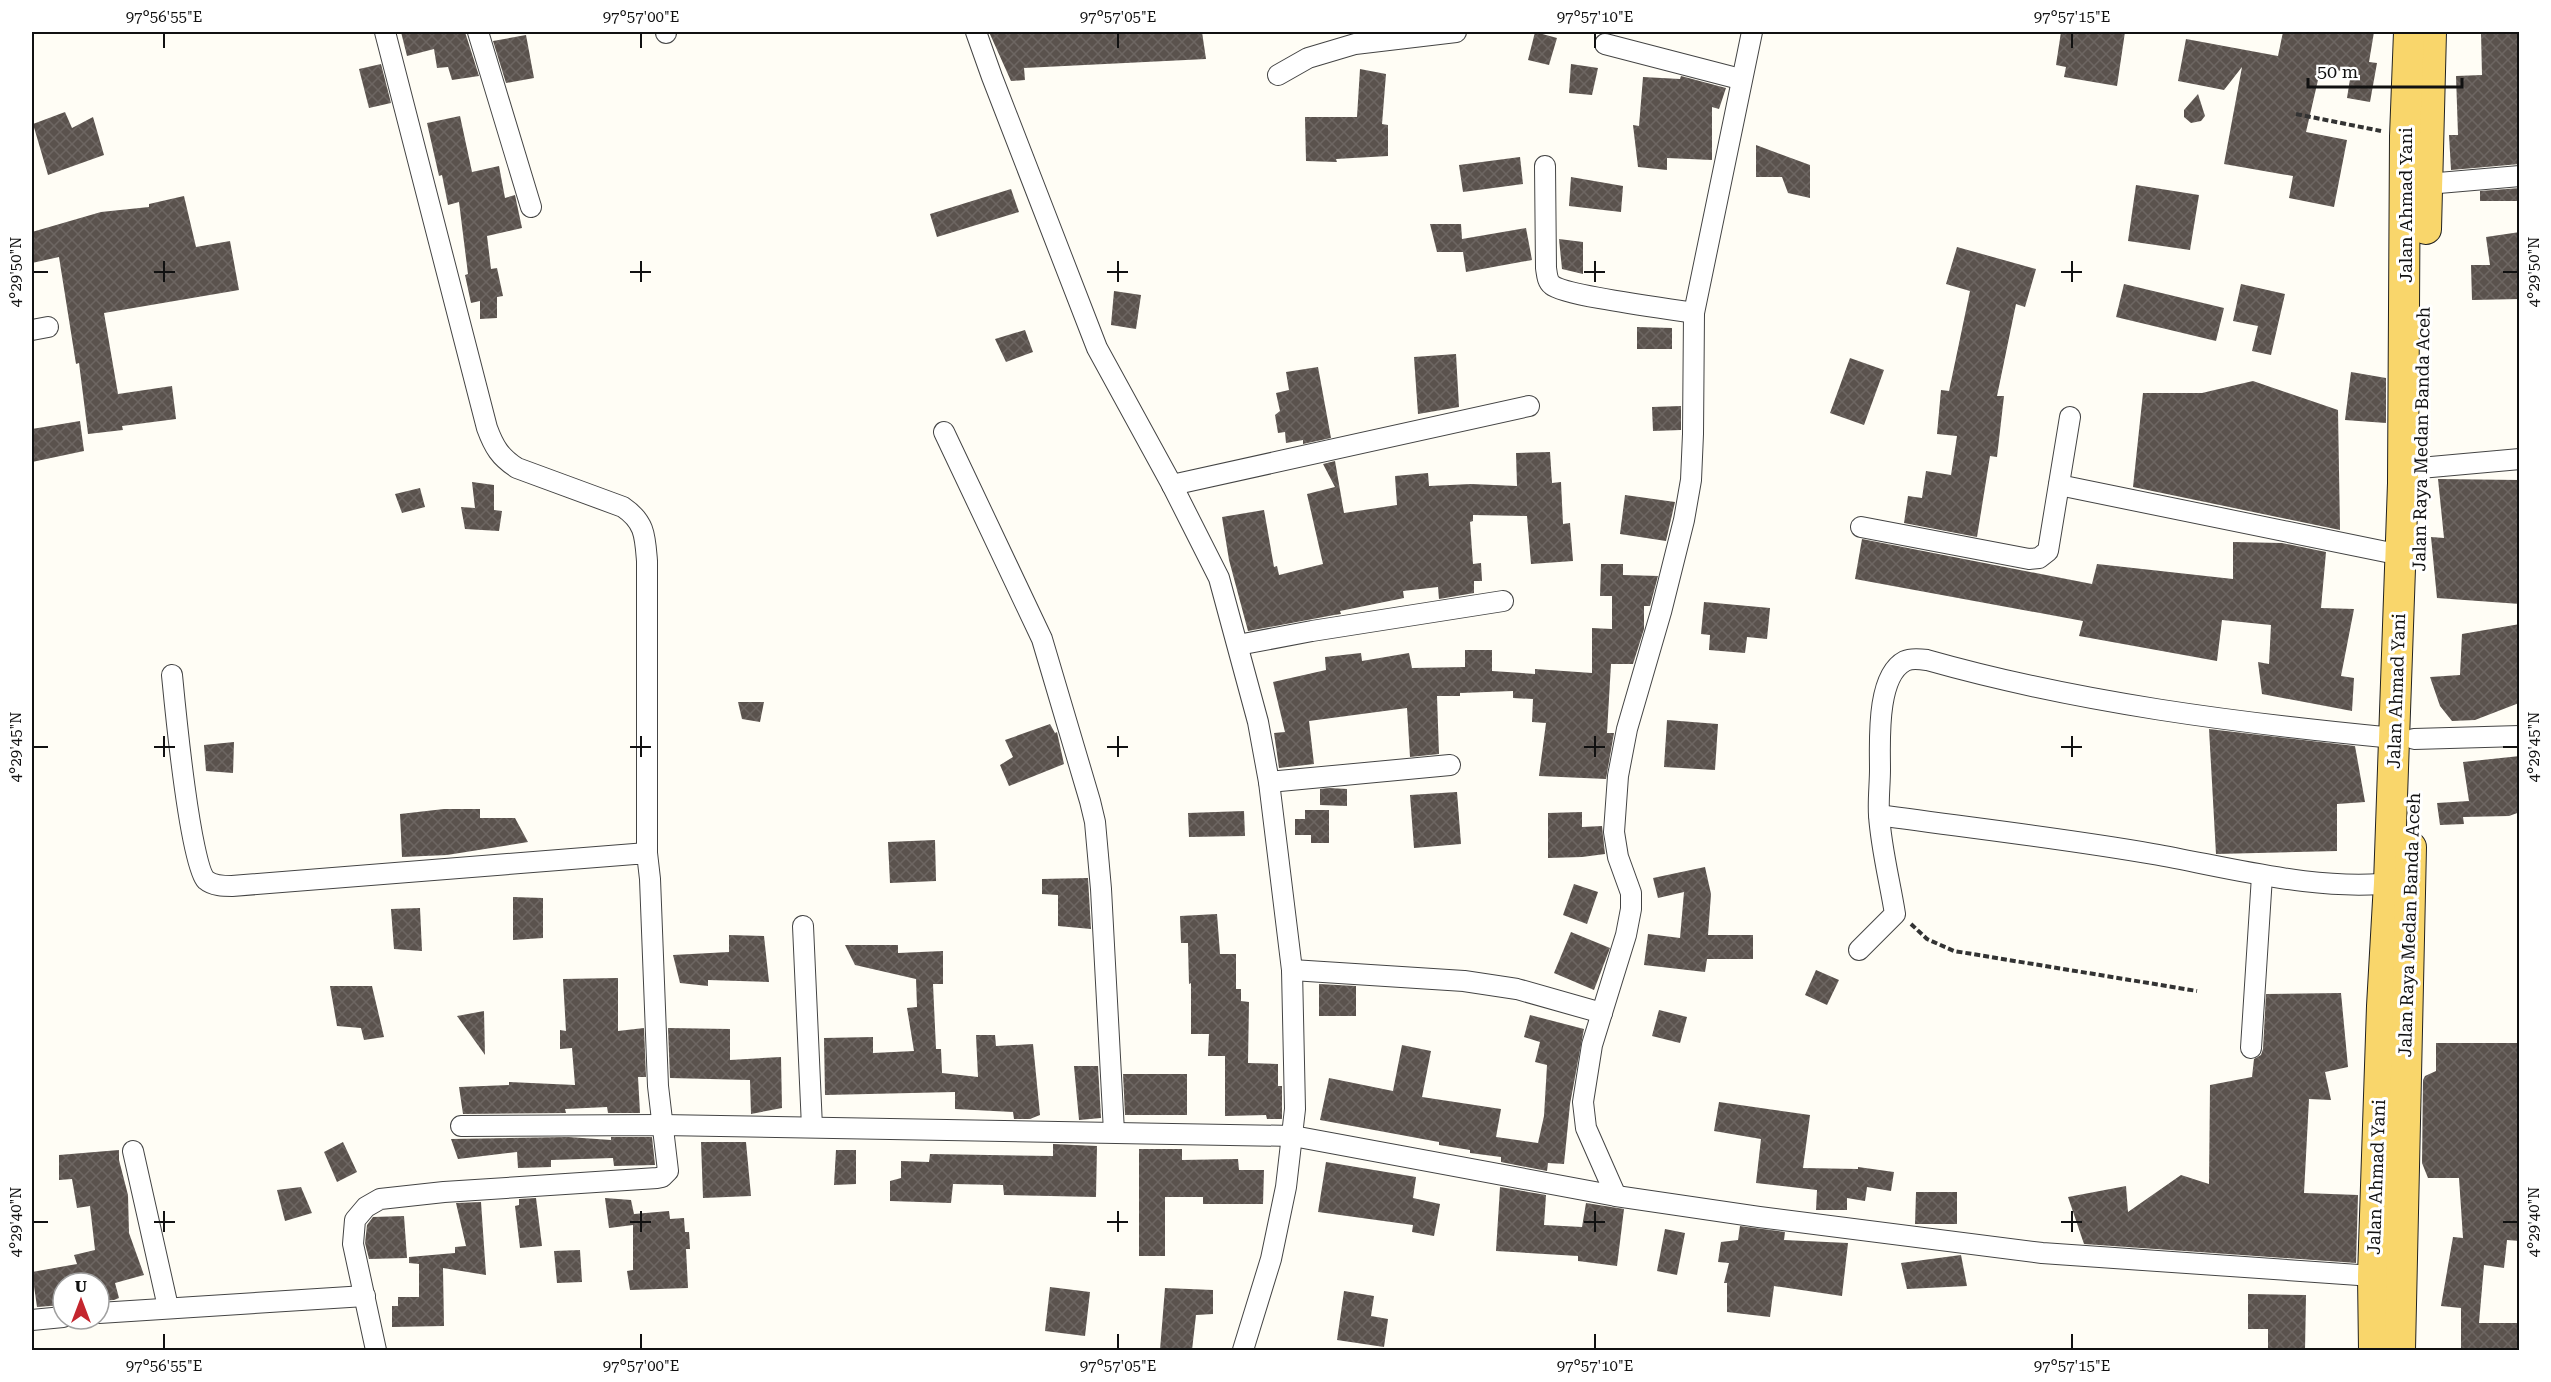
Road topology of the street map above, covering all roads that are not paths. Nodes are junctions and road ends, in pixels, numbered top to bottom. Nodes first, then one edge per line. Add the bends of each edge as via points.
1 (385, 32) edge
2 (478, 32) edge
3 (976, 32) edge
4 (1456, 32) edge
5 (1752, 32) edge
6 (2409, 32) edge
7 (2431, 32) edge
8 (1605, 44) dead end
9 (1278, 75) dead end
10 (1740, 79) junction
11 (1545, 166) dead end
12 (2520, 176) edge
13 (2427, 184) junction
14 (531, 207) dead end
15 (1694, 313) junction
16 (1529, 406) dead end
17 (2070, 417) dead end
18 (944, 432) dead end
19 (2520, 459) edge
20 (2420, 468) junction
21 (1172, 485) junction
22 (2059, 485) junction
23 (1861, 527) dead end
24 (2401, 555) junction
25 (1503, 601) dead end
26 (1238, 645) junction
27 (172, 675) dead end
28 (2520, 736) edge
29 (2404, 738) junction
30 (1449, 765) dead end
31 (1269, 782) junction
32 (1879, 815) junction
33 (647, 853) junction
34 (2262, 876) junction
35 (2399, 882) junction
36 (803, 926) dead end
37 (1859, 950) dead end
38 (1292, 970) junction
39 (1602, 1013) junction
40 (2251, 1048) dead end
41 (662, 1125) junction
42 (461, 1126) dead end
43 (812, 1127) junction
44 (1114, 1132) junction
45 (1293, 1136) junction
46 (134, 1151) dead end
47 (1616, 1196) junction
48 (2373, 1276) junction
49 (365, 1296) junction
50 (168, 1307) junction
51 (111, 1312) edge
52 (51, 1318) edge
53 (32, 1320) edge
54 (376, 1350) edge
55 (1243, 1350) edge
56 (2374, 1350) edge
57 (2400, 1350) edge

1 - 33 street via 495,449 517,468 623,507 643,529 647,561
2 - 14 street
3 - 21 street via 1097,348
4 - 9 street via 1355,44 1308,58
5 - 10 street
6 - 24 main road, Jalan Ahmad Yani
7 - 13 main road, Jalan Raya Medan Banda Aceh
8 - 10 street
10 - 15 street
11 - 15 street via 1546,268 1552,286 1572,293
12 - 13 street
13 - 20 main road, Jalan Raya Medan Banda Aceh
15 - 39 street via 1691,480 1618,776 1614,832 1631,892 1631,909
16 - 21 street
17 - 22 street
18 - 44 street via 1042,639 1090,801 1101,889
19 - 20 street
20 - 29 main road, Jalan Raya Medan Banda Aceh
21 - 26 street via 1220,578
22 - 23 street via 2048,551 2039,558
22 - 24 street
24 - 29 main road, Jalan Ahmad Yani
25 - 26 street
26 - 31 street
27 - 33 street via 184,785 198,861 202,875 211,883 232,886
28 - 29 street
29 - 32 street via 2197,716 1994,679 1917,658 1898,668 1889,681 1883,704
29 - 35 main road, Jalan Ahmad Yani
30 - 31 street
31 - 38 street
32 - 34 street via 2154,854
32 - 37 street via 1895,914
33 - 41 street
34 - 35 street via 2321,882
34 - 40 street
35 - 48 main road, Jalan Ahmad Yani via 2382,1006
35 - 57 main road, Jalan Raya Medan Banda Aceh
36 - 43 street
38 - 39 street via 1464,981 1517,989
38 - 45 street
39 - 47 street via 1592,1045 1583,1102 1586,1128
41 - 42 street
41 - 43 street
41 - 49 street via 668,1171 662,1176 444,1192 380,1199 366,1207 355,1220 352,1244
43 - 44 street
44 - 45 street
45 - 47 street
45 - 55 street via 1271,1259
46 - 50 street
47 - 48 street via 2042,1253
48 - 56 main road, Jalan Ahmad Yani
49 - 50 street
49 - 54 street
50 - 51 street
52 - 53 street

